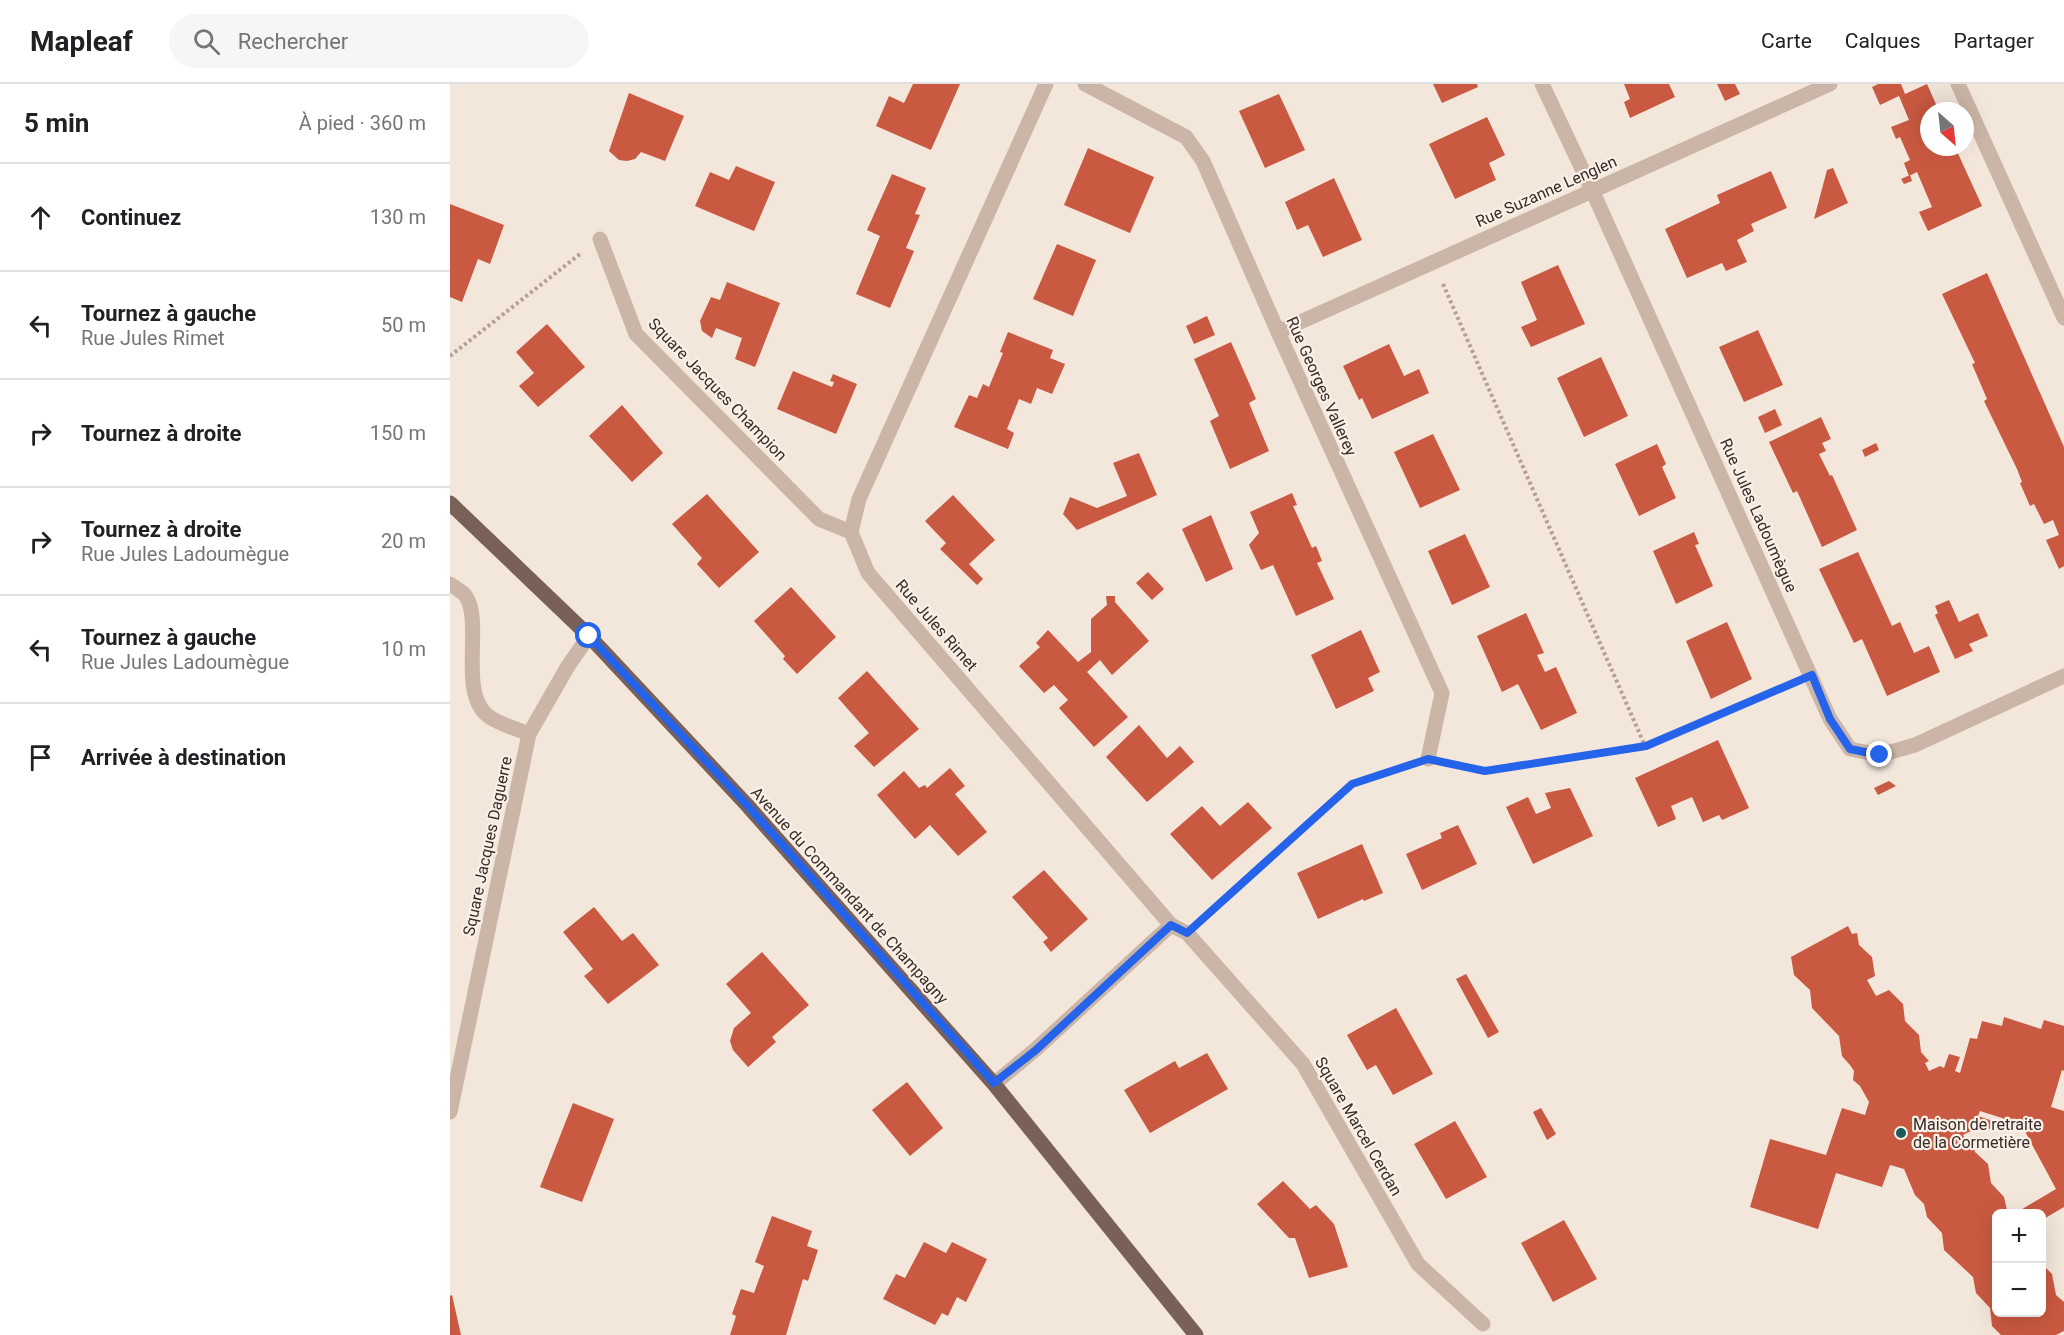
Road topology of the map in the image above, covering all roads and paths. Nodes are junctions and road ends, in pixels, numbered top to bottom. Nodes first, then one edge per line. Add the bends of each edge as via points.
1 (1046, 84) edge
2 (1085, 84) edge
3 (1542, 84) edge
4 (1830, 84) edge
5 (1958, 84) edge
6 (1592, 190) junction
7 (600, 239) joint
8 (1434, 261) junction
9 (2064, 318) edge
10 (1278, 332) junction
11 (450, 356) edge
12 (450, 503) edge
13 (851, 532) junction
14 (450, 584) edge
15 (589, 636) junction
16 (1812, 675) junction
17 (2064, 676) edge
18 (529, 734) junction
19 (1646, 746) junction
20 (1428, 759) junction
21 (1171, 925) junction
22 (1187, 933) junction
23 (994, 1083) junction
24 (450, 1112) edge
25 (1483, 1324) dead end
26 (1196, 1335) edge

1 - 13 street via 860,499
2 - 10 street, Rue Georges Vallerey via 1186,137 1203,161
3 - 6 street, Rue Jules Ladoumègue
4 - 6 street, Rue Suzanne Lenglen
5 - 9 street
6 - 8 street, Rue Suzanne Lenglen
6 - 16 street, Rue Jules Ladoumègue
7 - 11 path
7 - 13 street, Square Jacques Champion via 636,334 819,519
8 - 10 street, Rue Suzanne Lenglen
8 - 19 path
10 - 20 street, Rue Georges Vallerey via 1442,693
12 - 15 main road, Avenue du Commandant de Champagny
13 - 21 street, Rue Jules Rimet via 868,573
14 - 18 street via 465,596 471,613 473,687 480,707 488,717
15 - 18 street, Square Jacques Daguerre
15 - 23 main road, Avenue du Commandant de Champagny via 754,813
16 - 17 street, Rue Jules Ladoumègue via 1830,719 1850,749 1880,755 1915,745
16 - 19 path
18 - 24 street, Square Jacques Daguerre
19 - 20 path via 1485,771
20 - 22 path via 1352,784
21 - 22 street, Square Marcel Cerdan
21 - 23 street via 1036,1050
22 - 25 street, Square Marcel Cerdan via 1303,1064 1418,1264
23 - 26 main road, Avenue du Commandant de Champagny

